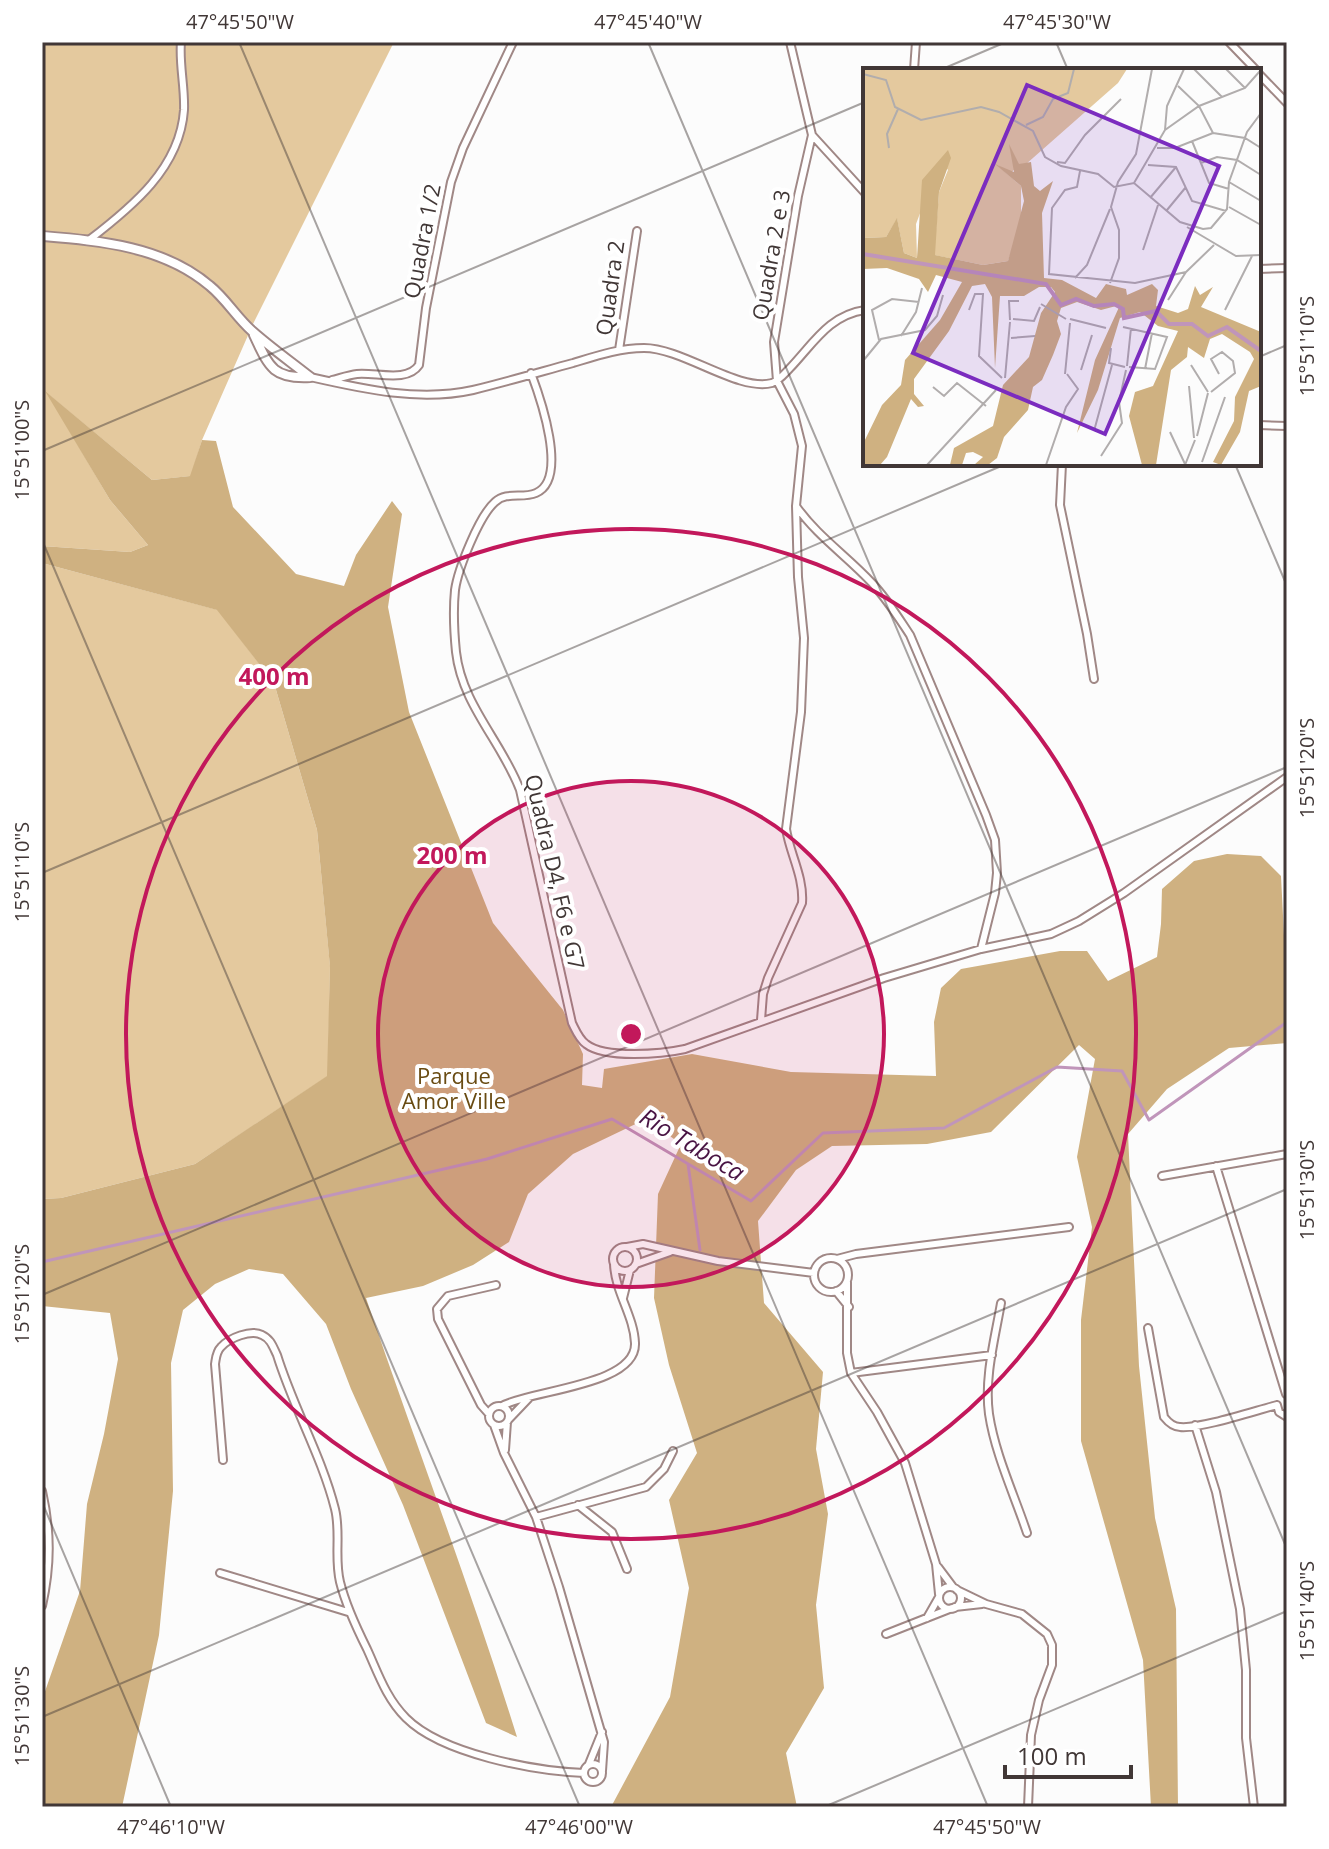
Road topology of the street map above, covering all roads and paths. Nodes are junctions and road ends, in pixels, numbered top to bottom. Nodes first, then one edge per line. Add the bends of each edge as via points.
1 (181, 42) edge
2 (513, 42) edge
3 (790, 42) edge
4 (1229, 42) edge
5 (919, 43) edge
6 (914, 68) edge
7 (1253, 68) edge
8 (1261, 76) edge
9 (1287, 103) edge
10 (812, 135) junction
11 (863, 191) edge
12 (637, 231) dead end
13 (42, 236) edge
14 (89, 240) junction
15 (1287, 268) edge
16 (1261, 269) edge
17 (863, 311) edge
18 (252, 331) junction
19 (619, 350) junction
20 (531, 373) junction
21 (310, 377) junction
22 (328, 381) junction
23 (777, 381) junction
24 (1261, 425) edge
25 (1285, 427) edge
26 (1062, 466) edge
27 (796, 506) junction
28 (1094, 679) dead end
29 (1287, 777) edge
30 (981, 949) junction
31 (761, 1020) junction
32 (1287, 1154) edge
33 (1216, 1166) junction
34 (1162, 1176) dead end
35 (1069, 1227) dead end
36 (627, 1247) junction
37 (670, 1252) junction
38 (856, 1254) junction
39 (837, 1259) junction
40 (614, 1264) junction
41 (632, 1267) junction
42 (848, 1270) junction
43 (814, 1273) junction
44 (847, 1282) junction
45 (496, 1285) dead end
46 (836, 1291) junction
47 (623, 1302) junction
48 (1001, 1303) dead end
49 (849, 1307) junction
50 (1148, 1328) dead end
51 (992, 1355) junction
52 (851, 1373) junction
53 (1286, 1394) edge
54 (529, 1398) junction
55 (479, 1400) junction
56 (1277, 1405) junction
57 (499, 1406) junction
58 (489, 1414) junction
59 (1287, 1417) edge
60 (508, 1421) junction
61 (494, 1425) junction
62 (1195, 1425) junction
63 (673, 1451) dead end
64 (504, 1453) junction
65 (223, 1460) dead end
66 (42, 1491) edge
67 (578, 1505) junction
68 (536, 1517) junction
69 (1027, 1533) dead end
70 (936, 1564) junction
71 (627, 1569) dead end
72 (220, 1573) dead end
73 (956, 1589) junction
74 (939, 1596) junction
75 (986, 1604) junction
76 (42, 1606) edge
77 (954, 1607) junction
78 (348, 1612) junction
79 (927, 1618) junction
80 (886, 1634) dead end
81 (602, 1732) junction
82 (589, 1764) junction
83 (602, 1771) junction
84 (584, 1773) junction
85 (1028, 1807) edge
86 (1254, 1807) edge

1 - 14 street via 184,107 175,146 146,192
2 - 22 street, Quadra 1/2 via 451,182 419,365 406,374 358,374
3 - 10 street
4 - 7 street
5 - 6 street
8 - 9 street
10 - 11 street
10 - 23 street, Quadra 2 e 3 via 776,320
12 - 19 street, Quadra 2
13 - 14 street
14 - 18 street via 152,253 189,271 210,285
15 - 16 street
17 - 23 street via 837,319 822,331
18 - 21 street
18 - 21 street via 274,370
19 - 20 street
19 - 23 street via 663,350 755,384
20 - 22 street via 471,390 420,395
20 - 31 street, Quadra D4, F6 e G7 via 550,437 549,476 534,494 497,500 483,519 455,589 456,654 471,701 520,790 572,1023 584,1043 597,1050 662,1054
21 - 22 street
23 - 27 street via 794,414 802,446
24 - 25 street
26 - 28 street via 1060,505
27 - 30 street via 812,528 871,582 910,635 974,785 997,856 995,893
27 - 31 street via 804,638 786,829 803,889 802,903 768,978
29 - 30 street via 1079,921 1051,934
30 - 31 street
32 - 33 street
33 - 34 street
33 - 53 street
35 - 38 street
36 - 37 street via 643,1244
36 - 40 street via 616,1250
36 - 41 street via 636,1253
37 - 41 street
37 - 43 street
38 - 39 street
38 - 42 street
39 - 42 street
39 - 43 street via 822,1260
40 - 41 street via 623,1271
40 - 47 street
41 - 47 street
42 - 44 street
43 - 46 street via 821,1289
44 - 46 street
44 - 49 street
45 - 55 street via 448,1296 437,1309
46 - 49 street
47 - 54 street via 636,1345 627,1364 614,1373
48 - 51 street
49 - 52 street
50 - 62 street via 1164,1417 1180,1427
51 - 52 street
51 - 69 street via 989,1413
52 - 70 street via 905,1463
53 - 56 street
54 - 57 street
54 - 60 street
55 - 57 street
55 - 58 street
56 - 59 street
56 - 62 street
57 - 58 street
57 - 60 street via 508,1411
58 - 61 street
60 - 61 street
60 - 64 street
61 - 64 street
62 - 86 street via 1216,1492 1240,1609
63 - 67 street via 646,1487
64 - 68 street
65 - 78 street via 217,1353 227,1342 256,1333 270,1340 277,1355 331,1495 338,1527 337,1565
66 - 76 street via 51,1547
67 - 68 street
67 - 71 street via 612,1532
68 - 81 street
70 - 73 street
70 - 74 street
72 - 78 street
73 - 74 street via 947,1587
73 - 75 street
73 - 77 street via 960,1599
74 - 77 street via 943,1606
74 - 79 street
75 - 77 street
75 - 85 street via 1022,1614 1047,1634 1054,1650 1031,1735
77 - 79 street
78 - 84 street via 381,1683 407,1719 430,1735 535,1769
79 - 80 street
81 - 82 street
81 - 83 street
82 - 83 street
82 - 84 street
83 - 84 street via 594,1782

